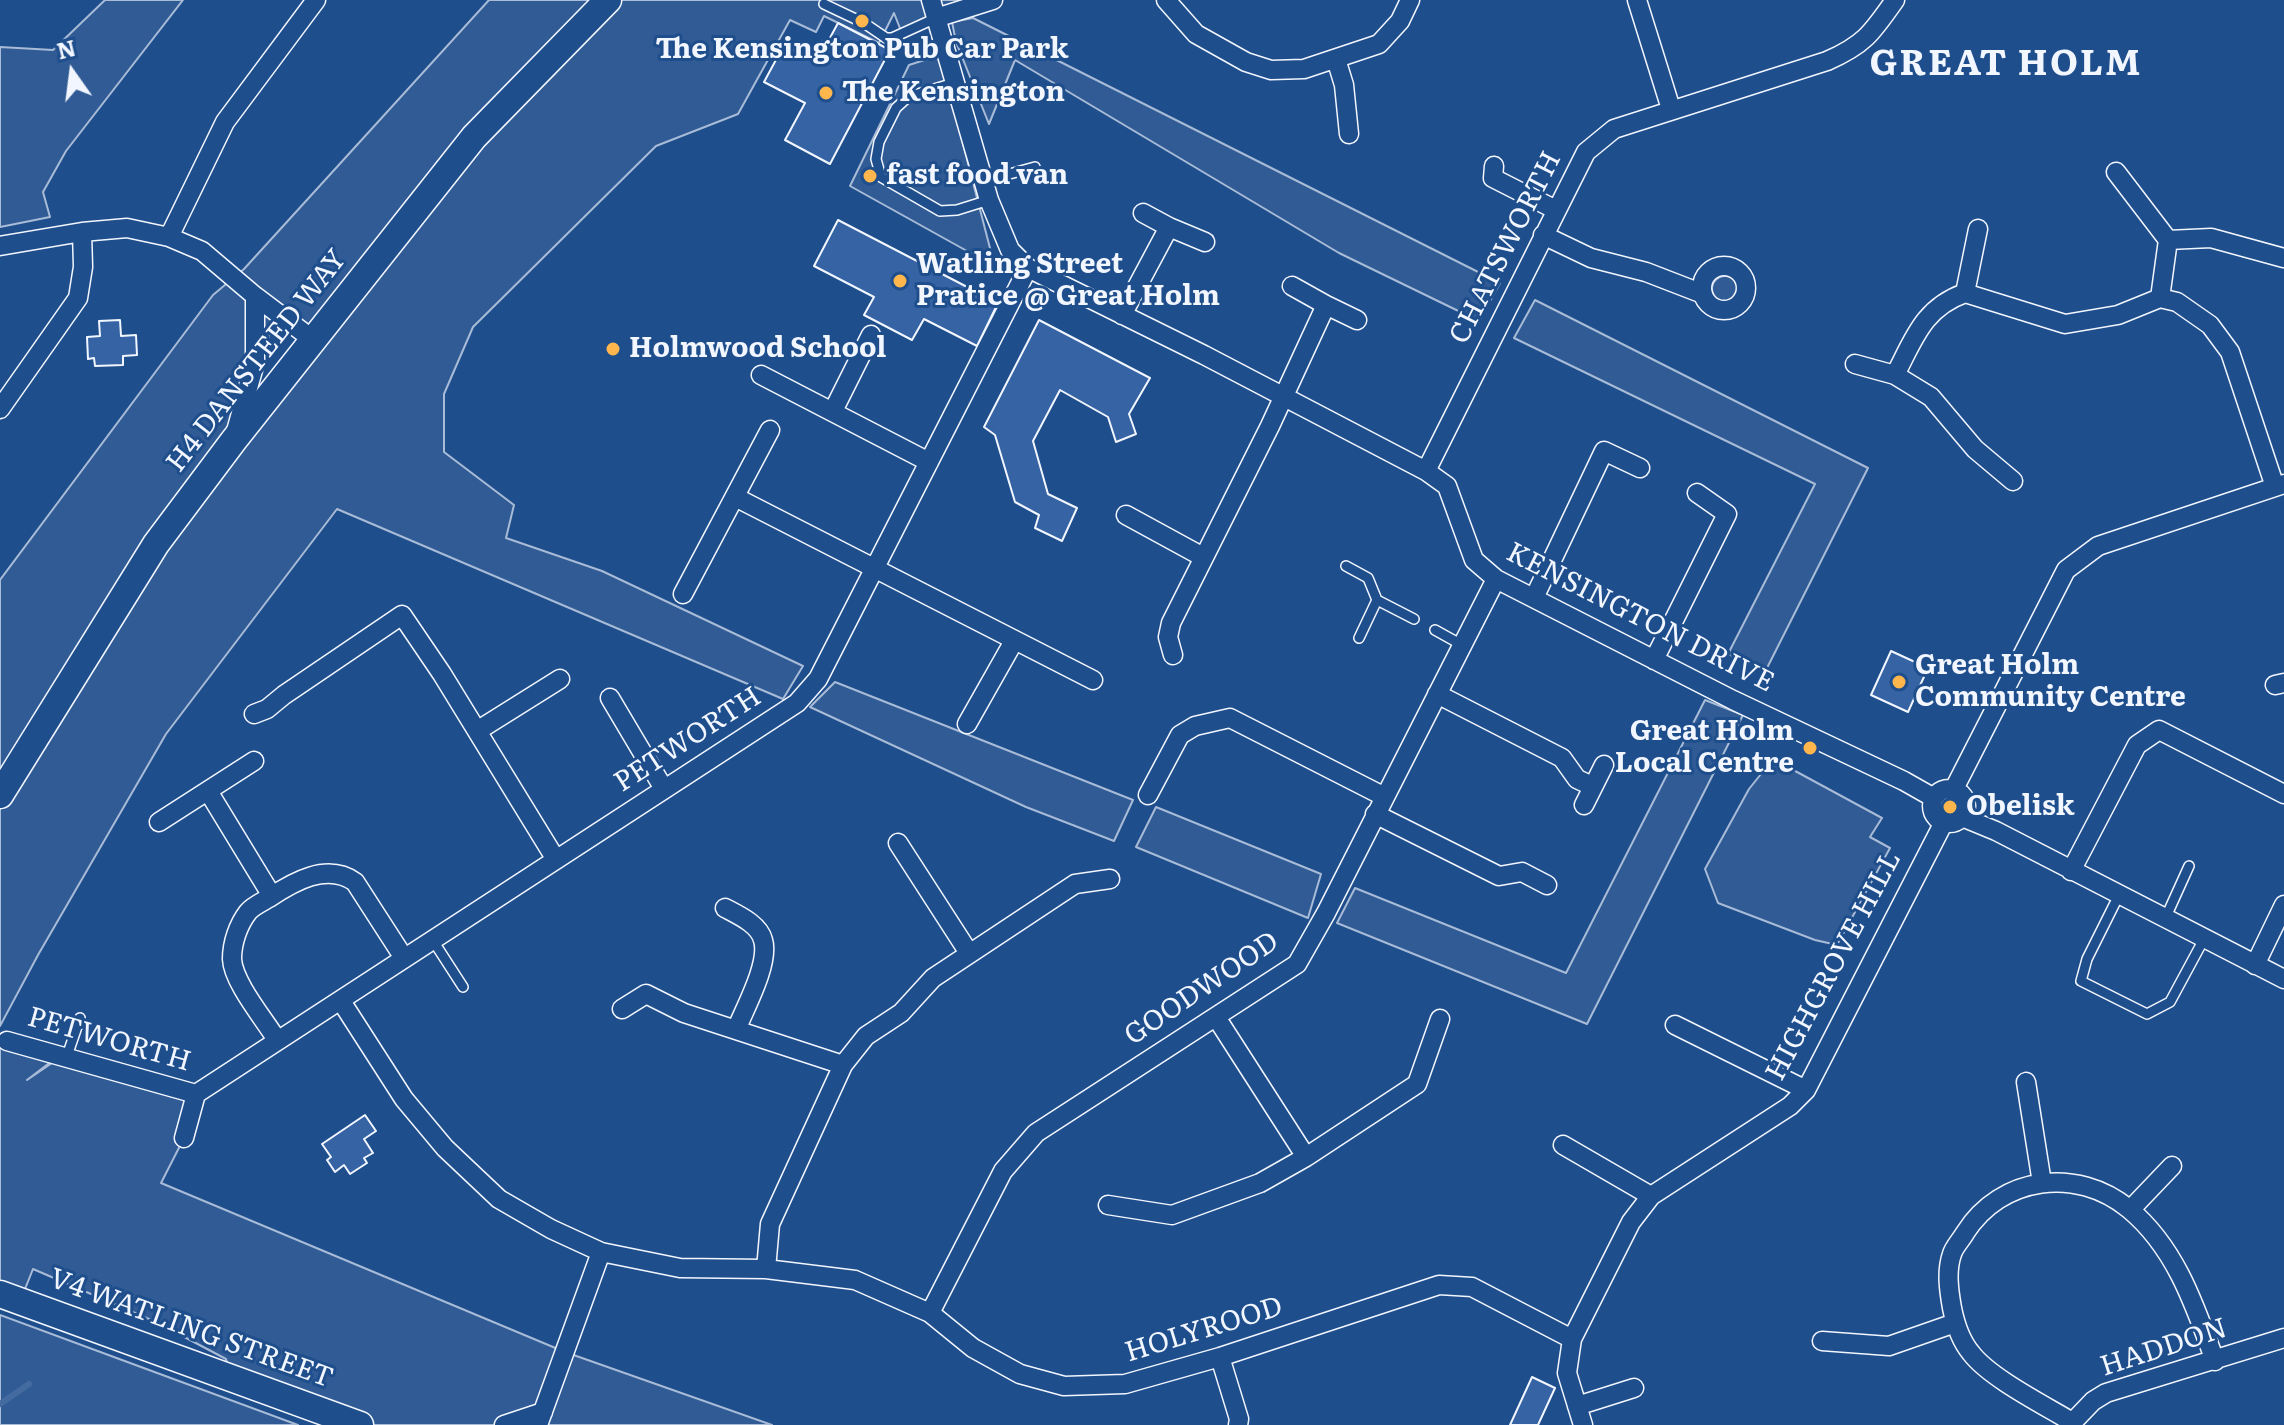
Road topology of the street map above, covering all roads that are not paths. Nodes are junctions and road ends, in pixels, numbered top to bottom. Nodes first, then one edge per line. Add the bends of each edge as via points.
1 (316, 0) edge
2 (608, 0) edge
3 (993, 0) edge
4 (1166, 0) edge
5 (1410, 0) edge
6 (1637, 0) edge
7 (1895, 0) edge
8 (824, 4) dead end
9 (933, 9) edge
10 (1336, 59) junction
11 (954, 83) junction
12 (1671, 109) junction
13 (1349, 134) dead end
14 (1035, 167) dead end
15 (2116, 172) dead end
16 (1488, 176) dead end
17 (984, 181) junction
18 (989, 200) junction
19 (1556, 210) junction
20 (1143, 213) dead end
21 (1169, 227) junction
22 (1978, 229) dead end
23 (82, 232) junction
24 (1543, 235) junction
25 (169, 237) junction
26 (2168, 240) junction
27 (1205, 242) dead end
28 (0, 246) edge
29 (2284, 258) edge
30 (1028, 268) junction
31 (1292, 286) dead end
32 (1965, 293) junction
33 (1703, 294) dead end
34 (255, 296) junction
35 (2160, 298) junction
36 (1326, 305) junction
37 (1122, 315) junction
38 (1357, 320) dead end
39 (871, 335) dead end
40 (312, 339) junction
41 (1855, 364) dead end
42 (761, 375) dead end
43 (1895, 375) junction
44 (1284, 397) junction
45 (0, 409) edge
46 (833, 411) junction
47 (770, 430) dead end
48 (234, 440) junction
49 (929, 462) junction
50 (1640, 468) dead end
51 (1426, 471) junction
52 (2013, 481) dead end
53 (2280, 486) edge
54 (1697, 493) dead end
55 (735, 497) junction
56 (1126, 515) dead end
57 (1203, 557) junction
58 (1346, 566) dead end
59 (873, 568) junction
60 (1496, 579) junction
61 (683, 594) dead end
62 (1534, 598) junction
63 (1377, 600) junction
64 (1414, 619) dead end
65 (1435, 630) dead end
66 (1359, 638) dead end
67 (1014, 641) junction
68 (1462, 645) junction
69 (1173, 655) dead end
70 (1654, 660) junction
71 (560, 679) dead end
72 (1093, 680) dead end
73 (1437, 694) junction
74 (610, 698) dead end
75 (254, 714) dead end
76 (967, 724) dead end
77 (477, 731) junction
78 (254, 761) dead end
79 (1604, 765) dead end
80 (1592, 786) junction
81 (664, 789) junction
82 (1954, 789) junction
83 (208, 791) junction
84 (2284, 794) edge
85 (0, 795) edge
86 (1148, 795) dead end
87 (1934, 798) junction
88 (1584, 805) dead end
89 (1380, 806) junction
90 (1953, 820) junction
91 (159, 822) dead end
92 (898, 843) dead end
93 (555, 858) junction
94 (2189, 866) dead end
95 (2071, 871) junction
96 (1110, 879) dead end
97 (1547, 885) dead end
98 (2119, 895) junction
99 (272, 896) junction
100 (2284, 905) edge
101 (725, 908) dead end
102 (2165, 919) junction
103 (432, 939) junction
104 (2204, 939) junction
105 (969, 953) junction
106 (404, 958) junction
107 (2255, 965) junction
108 (2284, 979) edge
109 (463, 987) dead end
110 (341, 1001) junction
111 (622, 1009) dead end
112 (1216, 1017) junction
113 (80, 1018) dead end
114 (1440, 1019) dead end
115 (1675, 1025) dead end
116 (736, 1030) junction
117 (277, 1040) junction
118 (7, 1041) dead end
119 (67, 1056) junction
120 (843, 1065) junction
121 (2026, 1082) dead end
122 (1806, 1090) junction
123 (196, 1094) junction
124 (184, 1138) dead end
125 (1563, 1145) dead end
126 (1306, 1157) junction
127 (2172, 1166) dead end
128 (2042, 1183) junction
129 (1651, 1196) junction
130 (1108, 1205) dead end
131 (2130, 1210) junction
132 (601, 1252) junction
133 (766, 1269) junction
134 (0, 1294) edge
135 (930, 1313) junction
136 (1955, 1323) junction
137 (2284, 1338) edge
138 (1572, 1339) junction
139 (1822, 1341) dead end
140 (1220, 1357) junction
141 (2215, 1361) junction
142 (1634, 1388) dead end
143 (1577, 1406) junction
144 (541, 1418) edge
145 (2071, 1424) edge
146 (360, 1425) edge
147 (504, 1425) edge
148 (1238, 1425) edge
149 (1583, 1425) edge

1 - 25 street via 225,122
2 - 40 street, H4 DANSTEED WAY via 474,137
3 - 9 street
4 - 10 street via 1196,34 1246,62 1271,70 1304,69
5 - 10 street via 1379,44
6 - 12 street
7 - 12 street, CHATSWORTH via 1852,50
8 - 9 lane via 886,38 903,36
9 - 11 street, KENSINGTON DRIVE
10 - 13 street
11 - 17 street, KENSINGTON DRIVE
11 - 18 lane via 908,97 896,108 879,142 881,177 940,211
12 - 19 street, CHATSWORTH via 1600,139 1586,152
14 - 17 lane
15 - 26 street
16 - 19 street
17 - 18 street, KENSINGTON DRIVE
18 - 30 street, KENSINGTON DRIVE via 1010,250
19 - 24 street, CHATSWORTH
20 - 21 street
21 - 27 street
21 - 37 street
22 - 32 street
23 - 25 street via 127,228
23 - 28 street
23 - 45 street via 78,298
24 - 33 street via 1591,258
24 - 51 street, CHATSWORTH
25 - 34 street via 202,251
26 - 29 street via 2211,238
26 - 35 street
30 - 37 street, KENSINGTON DRIVE
30 - 49 street, PETWORTH
31 - 36 street
32 - 35 street via 2065,324 2118,315
32 - 43 street via 1946,300 1925,319
34 - 40 street
34 - 48 street via 255,363
35 - 53 street via 2177,302 2210,325 2230,352
36 - 38 street
36 - 44 street
37 - 44 street, KENSINGTON DRIVE
39 - 46 street
40 - 48 street, H4 DANSTEED WAY
41 - 43 street
42 - 46 street
43 - 52 street via 1931,397 1975,449
44 - 51 street, KENSINGTON DRIVE
44 - 57 street
46 - 49 street
47 - 55 street
48 - 85 street, H4 DANSTEED WAY via 156,544
49 - 59 street, PETWORTH
50 - 62 street via 1604,451
51 - 60 street, KENSINGTON DRIVE via 1447,486 1474,560
53 - 82 street via 2098,546 2066,570
54 - 70 street via 1727,514
55 - 59 street
55 - 61 street
56 - 57 street
57 - 69 street via 1171,623
58 - 63 lane via 1368,578
59 - 67 street
59 - 81 street, PETWORTH via 818,679 797,703
60 - 62 street, KENSINGTON DRIVE
60 - 68 street, GOODWOOD
62 - 70 street, KENSINGTON DRIVE
63 - 64 lane
63 - 66 lane
65 - 68 lane
67 - 72 street
67 - 76 street
68 - 73 street, GOODWOOD
70 - 87 street, KENSINGTON DRIVE
71 - 77 street
73 - 80 street via 1562,758 1577,779
73 - 89 street, GOODWOOD
74 - 81 street
75 - 77 street via 402,615
77 - 93 street
78 - 83 street
79 - 80 street
80 - 88 street
81 - 93 street, PETWORTH
82 - 87 street
82 - 90 street via 1966,801 1965,812
83 - 91 street
83 - 99 street
84 - 95 street via 2159,730 2137,745
86 - 89 street via 1180,735 1230,718
87 - 90 street via 1935,815
89 - 97 street via 1499,876 1522,872
89 - 112 street, GOODWOOD via 1297,964
90 - 95 street via 1996,831
90 - 122 street, HIGHGROVE HILL
92 - 105 street
93 - 103 street, PETWORTH
94 - 102 lane
95 - 98 street
96 - 105 street via 1075,884
98 - 102 street
98 - 104 lane via 2081,981 2147,1014 2170,1002
99 - 106 street via 304,877 347,876
99 - 117 street via 249,911 236,934 232,956 234,971
100 - 107 street
101 - 116 street via 750,922 763,938 765,958
102 - 104 street
103 - 106 street, PETWORTH
103 - 109 lane
104 - 107 street
105 - 120 street via 933,978 901,1013 866,1036
106 - 110 street, PETWORTH
107 - 108 street
110 - 117 street, PETWORTH
110 - 132 street, HOLYROOD via 404,1099 445,1148 499,1199
111 - 116 street via 646,994
112 - 126 street
112 - 135 street, GOODWOOD via 1036,1133 1003,1171
113 - 119 lane
114 - 126 street via 1417,1084
115 - 122 street
116 - 120 street
117 - 123 street, PETWORTH
118 - 119 street, PETWORTH
119 - 123 street, PETWORTH
120 - 133 street via 770,1224
121 - 128 street
122 - 129 street, HIGHGROVE HILL via 1790,1106
123 - 124 street, PETWORTH
125 - 129 street
126 - 130 street via 1260,1183 1172,1215
127 - 131 street
128 - 131 street via 2070,1181 2101,1190
128 - 136 street via 2007,1193 1976,1214 1952,1254 1948,1287
129 - 138 street, HIGHGROVE HILL via 1631,1222
131 - 141 street via 2164,1248 2191,1293
132 - 133 street, HOLYROOD via 680,1268
132 - 144 street
133 - 135 street, HOLYROOD via 855,1280
134 - 146 street, V4 WATLING STREET
135 - 140 street, HOLYROOD via 973,1348 1020,1374 1064,1386 1125,1384
136 - 139 street via 1889,1346
136 - 145 street via 1971,1353 1989,1371
137 - 141 street, HADDON
138 - 140 street, HOLYROOD via 1472,1287 1439,1285
138 - 143 street, HIGHGROVE HILL via 1567,1373
140 - 148 street
141 - 145 street, HADDON via 2106,1393
142 - 143 street
143 - 149 street, HIGHGROVE HILL
144 - 147 street

